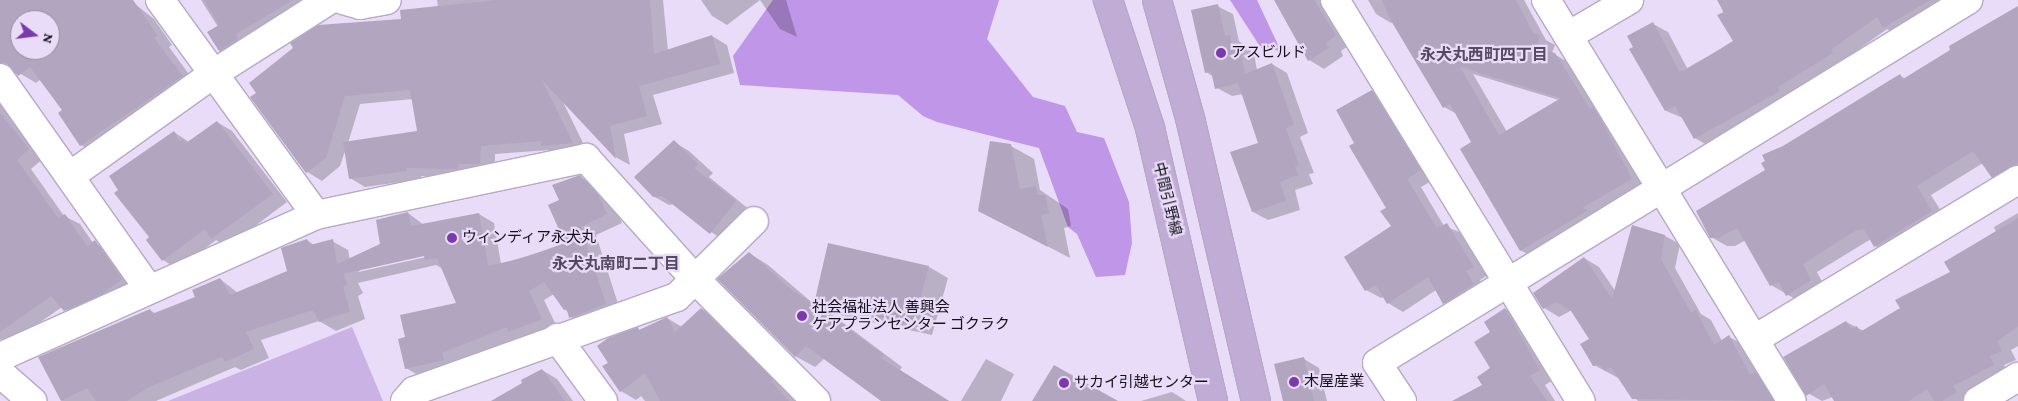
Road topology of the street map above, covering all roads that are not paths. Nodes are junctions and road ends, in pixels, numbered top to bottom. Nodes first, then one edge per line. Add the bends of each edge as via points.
1 (160, 0) edge
2 (329, 0) edge
3 (342, 0) edge
4 (387, 0) edge
5 (1108, 0) edge
6 (1157, 0) edge
7 (1336, 0) edge
8 (1546, 0) edge
9 (1629, 0) edge
10 (1968, 0) edge
11 (1568, 36) junction
12 (213, 74) junction
13 (0, 78) edge
14 (70, 176) junction
15 (2018, 180) edge
16 (1661, 188) junction
17 (316, 215) junction
18 (754, 221) dead end
19 (694, 278) junction
20 (1509, 282) junction
21 (148, 288) junction
22 (557, 338) junction
23 (1755, 339) junction
24 (0, 357) edge
25 (0, 372) edge
26 (2018, 377) edge
27 (413, 398) edge
28 (32, 401) edge
29 (603, 401) edge
30 (816, 401) edge
31 (1213, 401) edge
32 (1256, 401) edge
33 (1402, 401) edge
34 (1581, 401) edge
35 (1792, 401) edge
36 (1978, 401) edge

1 - 12 street
2 - 12 street
3 - 4 street via 360,5
5 - 31 main road, 中間引野線 via 1150,128
6 - 32 main road via 1193,128
7 - 20 street
8 - 11 street
9 - 11 street
10 - 16 street
11 - 16 street
12 - 14 street
12 - 17 street
13 - 14 street
14 - 21 street
15 - 23 street
16 - 20 street
16 - 23 street
17 - 19 street via 586,158
17 - 21 street
18 - 19 street
19 - 22 street via 677,296
19 - 30 street
20 - 33 street via 1377,363
20 - 34 street
21 - 24 street
22 - 27 street
22 - 29 street
23 - 35 street
25 - 28 street
26 - 36 street

